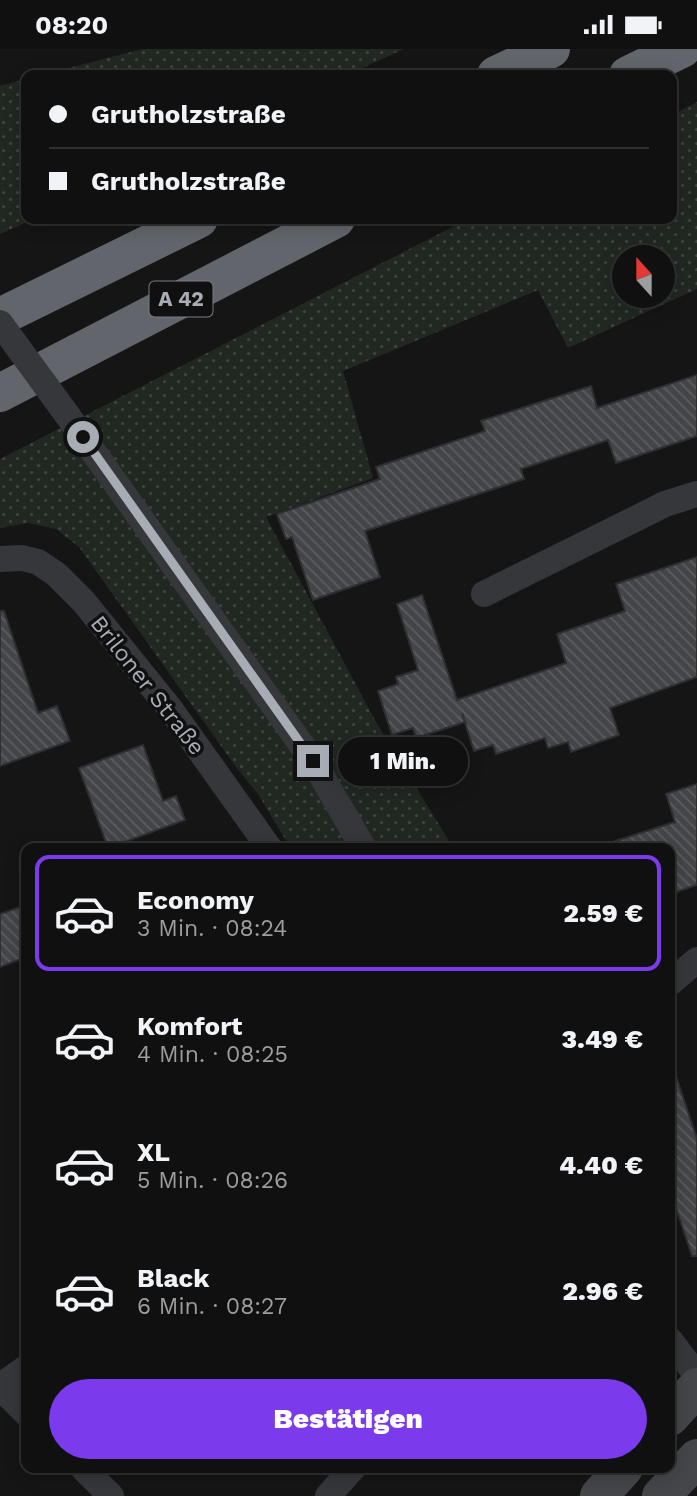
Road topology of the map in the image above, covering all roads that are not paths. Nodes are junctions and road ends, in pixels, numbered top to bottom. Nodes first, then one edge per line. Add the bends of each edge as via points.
1 (551, 49) edge
2 (682, 49) edge
3 (507, 70) edge
4 (638, 70) edge
5 (189, 224) edge
6 (327, 224) edge
7 (0, 317) edge
8 (0, 323) edge
9 (0, 393) edge
10 (697, 494) edge
11 (0, 559) edge
12 (484, 594) dead end
13 (266, 843) edge
14 (361, 843) edge
15 (697, 960) edge
16 (675, 979) edge
17 (675, 1347) edge
18 (21, 1372) edge
19 (697, 1376) edge
20 (0, 1387) edge
21 (697, 1387) edge
22 (21, 1408) edge
23 (675, 1411) edge
24 (697, 1458) edge
25 (88, 1473) edge
26 (349, 1473) edge
27 (620, 1473) edge
28 (111, 1496) edge
29 (328, 1496) edge
30 (599, 1496) edge
31 (661, 1496) edge

1 - 3 highway
2 - 4 highway
5 - 7 highway
6 - 9 highway, A 42
8 - 14 street, bridge via 313,761
10 - 12 street via 665,504
11 - 13 street, Briloner Straße via 38,562 84,601 171,710
15 - 16 street
17 - 19 street
18 - 20 street
20 - 22 street
21 - 23 main road
24 - 31 main road
25 - 28 street
26 - 29 street
27 - 30 main road

